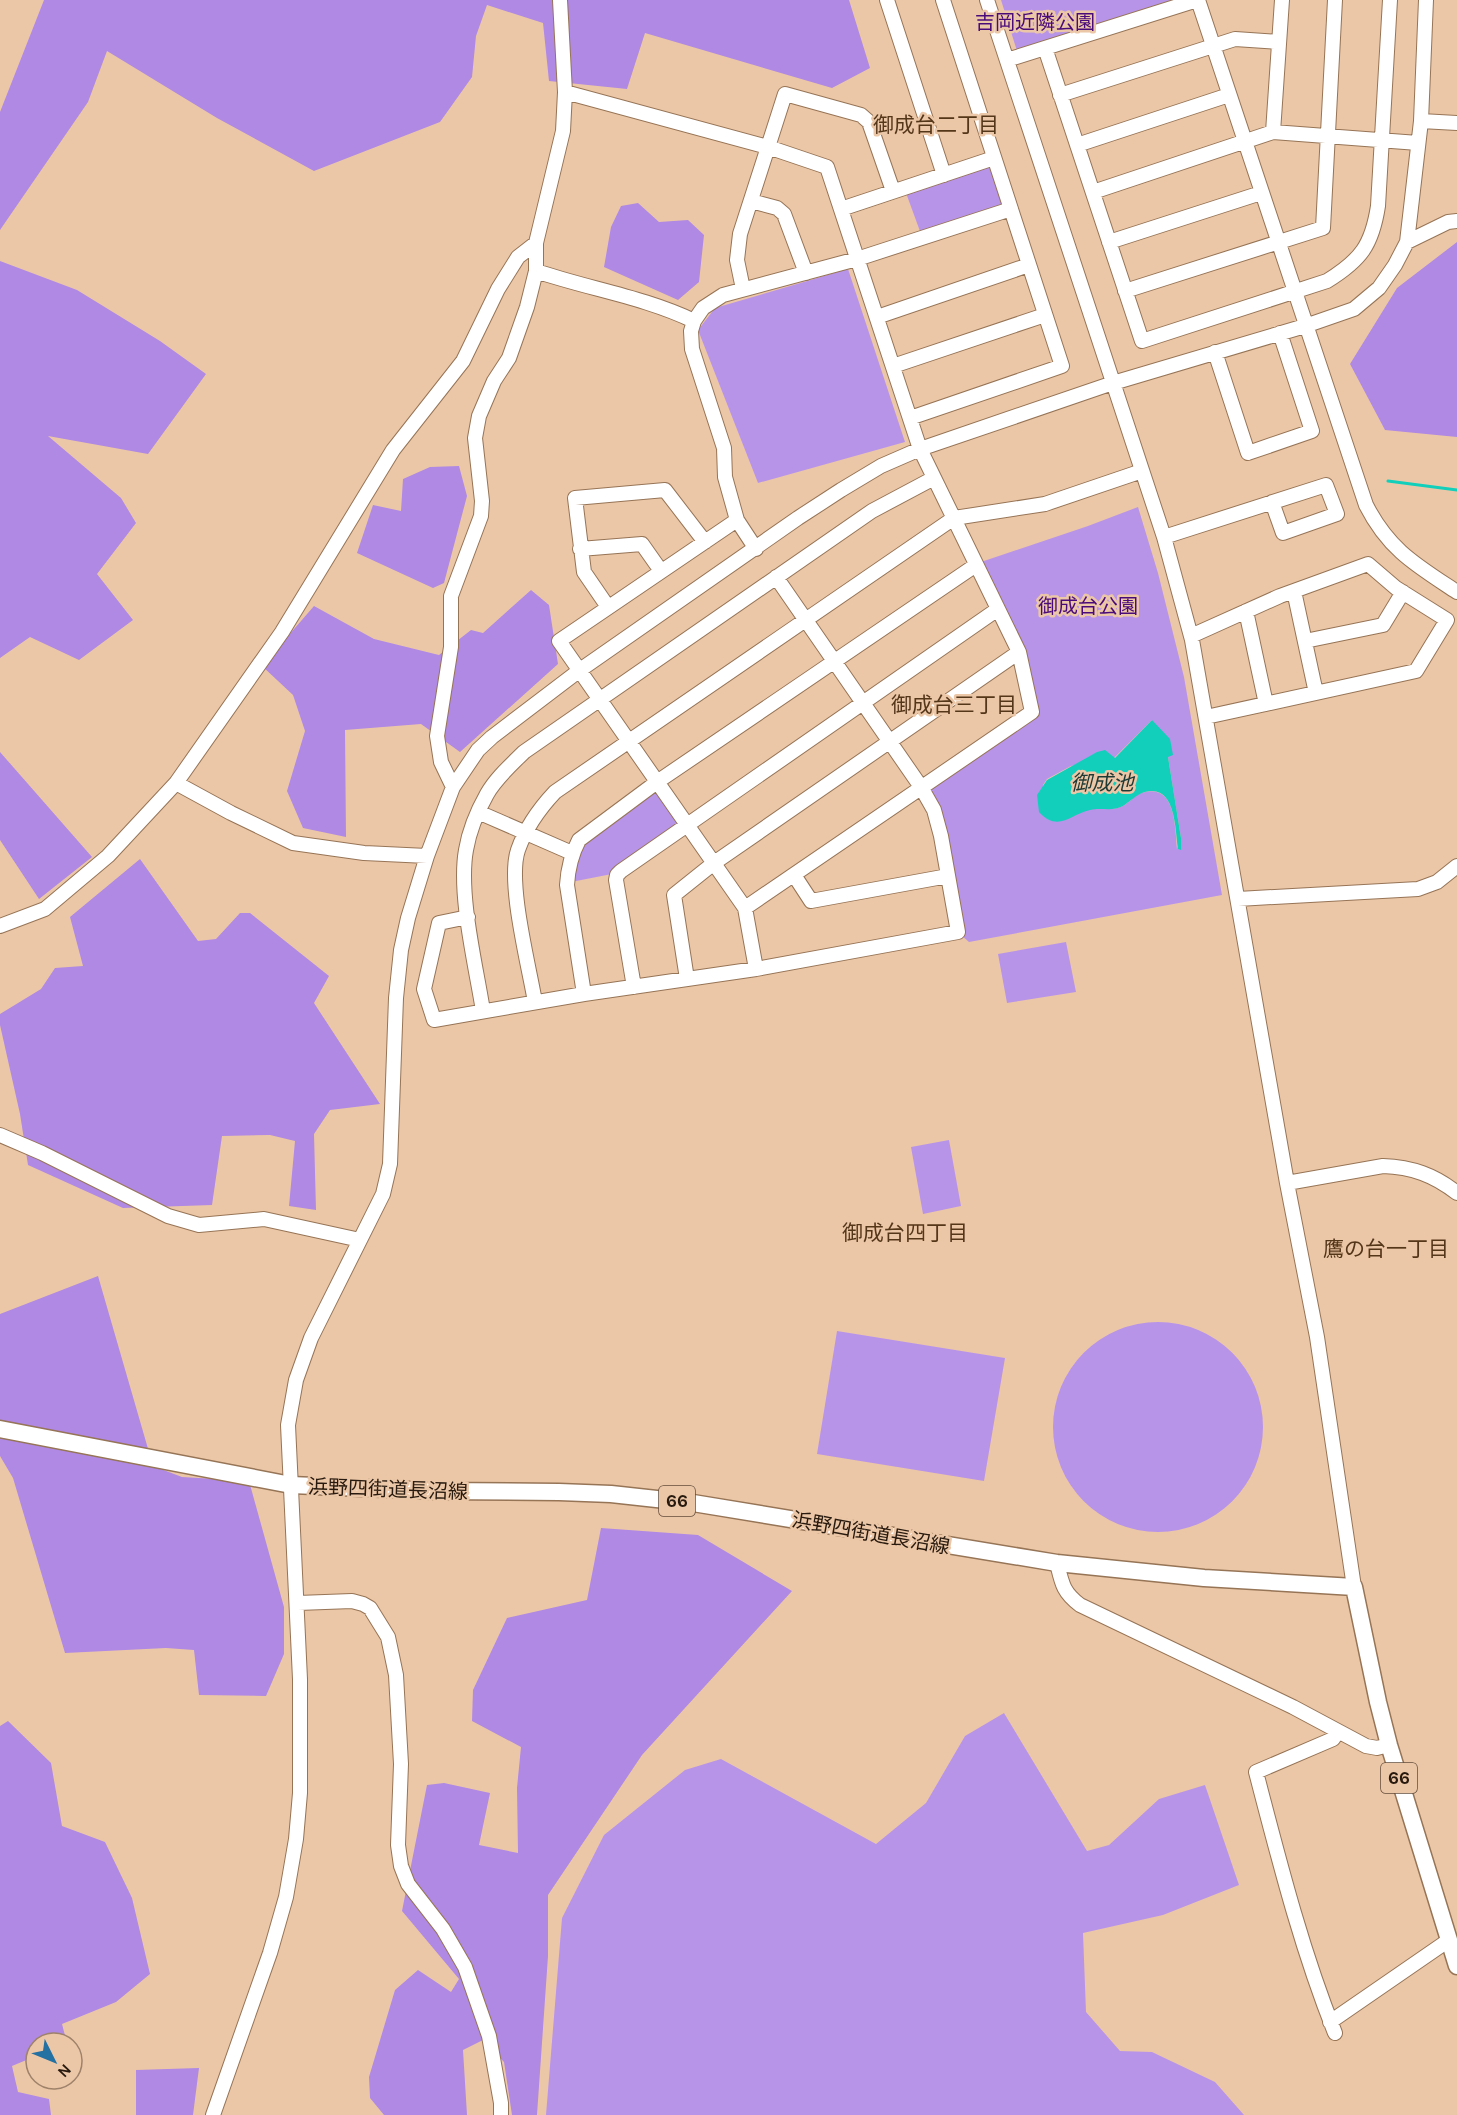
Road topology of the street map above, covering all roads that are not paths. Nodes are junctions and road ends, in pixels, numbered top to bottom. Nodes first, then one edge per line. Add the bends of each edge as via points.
1 (560, 0) edge
2 (887, 0) edge
3 (943, 0) edge
4 (987, 0) edge
5 (1197, 0) edge
6 (1282, 0) edge
7 (1335, 0) edge
8 (1390, 0) edge
9 (1417, 0) edge
10 (1426, 0) edge
11 (1279, 42) junction
12 (1213, 46) junction
13 (1045, 48) junction
14 (1007, 60) junction
15 (565, 92) junction
16 (1060, 95) junction
17 (1229, 95) junction
18 (1421, 121) junction
19 (1457, 123) edge
20 (1273, 132) junction
21 (1328, 136) junction
22 (1382, 140) junction
23 (1245, 142) junction
24 (1418, 143) junction
25 (1077, 144) junction
26 (768, 147) junction
27 (994, 158) junction
28 (944, 175) junction
29 (893, 191) junction
30 (1093, 192) junction
31 (1262, 193) junction
32 (751, 201) junction
33 (841, 209) junction
34 (1011, 209) junction
35 (1457, 221) edge
36 (1109, 242) junction
37 (1278, 242) junction
38 (1407, 242) junction
39 (536, 243) junction
40 (857, 259) junction
41 (1029, 265) junction
42 (536, 272) junction
43 (806, 273) junction
44 (743, 289) junction
45 (1125, 291) junction
46 (1294, 293) junction
47 (1045, 315) junction
48 (877, 317) junction
49 (694, 321) junction
50 (1305, 326) junction
51 (1280, 333) junction
52 (1215, 352) junction
53 (893, 366) junction
54 (1113, 383) junction
55 (910, 418) junction
56 (920, 449) junction
57 (1142, 471) junction
58 (934, 478) junction
59 (1272, 502) junction
60 (954, 518) junction
61 (736, 520) junction
62 (1164, 537) junction
63 (705, 542) junction
64 (580, 549) junction
65 (756, 549) junction
66 (976, 565) junction
67 (661, 571) junction
68 (776, 577) junction
69 (1294, 591) junction
70 (1404, 592) junction
71 (1457, 592) edge
72 (608, 607) junction
73 (998, 609) junction
74 (1246, 611) junction
75 (805, 619) junction
76 (1191, 636) junction
77 (1305, 642) junction
78 (1019, 652) junction
79 (834, 662) junction
80 (580, 670) junction
81 (1316, 693) junction
82 (600, 699) junction
83 (862, 702) junction
84 (1266, 704) junction
85 (1206, 717) junction
86 (628, 740) junction
87 (890, 742) junction
88 (657, 782) junction
89 (176, 783) junction
90 (453, 787) junction
91 (921, 787) junction
92 (478, 812) junction
93 (687, 825) junction
94 (525, 832) junction
95 (572, 854) junction
96 (427, 856) junction
97 (714, 863) junction
98 (1457, 866) edge
99 (794, 875) junction
100 (948, 876) junction
101 (1238, 900) junction
102 (745, 909) junction
103 (468, 916) junction
104 (0, 927) edge
105 (756, 969) junction
106 (687, 979) junction
107 (634, 987) junction
108 (584, 994) junction
109 (535, 1002) junction
110 (483, 1011) junction
111 (0, 1135) edge
112 (1287, 1183) junction
113 (1457, 1193) edge
114 (360, 1240) junction
115 (0, 1429) edge
116 (291, 1485) junction
117 (1057, 1563) junction
118 (1354, 1587) junction
119 (298, 1604) junction
120 (1338, 1731) junction
121 (1389, 1745) junction
122 (1449, 1940) junction
123 (1457, 1966) edge
124 (213, 2115) edge
125 (501, 2115) edge

1 - 15 street
2 - 28 street
3 - 27 street
4 - 14 street
5 - 12 street
5 - 13 street
6 - 11 street
7 - 21 street
8 - 22 street
9 - 10 street
10 - 18 street
11 - 12 street via 1235,39
11 - 20 street
12 - 16 street
12 - 17 street
13 - 14 street
13 - 16 street
14 - 54 street
15 - 26 street
15 - 39 street via 563,130
16 - 25 street
17 - 23 street
17 - 25 street
18 - 19 street
18 - 24 street
20 - 21 street
20 - 23 street
21 - 22 street
21 - 37 street via 1323,228
22 - 24 street
22 - 46 street via 1378,206 1370,238 1361,254 1327,281
23 - 30 street
23 - 31 street
24 - 38 street
25 - 30 street
26 - 29 street via 785,94 861,115 869,122
26 - 32 street
26 - 33 street via 827,167
27 - 28 street
27 - 34 street
28 - 29 street
29 - 33 street
30 - 36 street
31 - 36 street
31 - 37 street
32 - 43 street via 777,208 784,214
32 - 44 street via 737,248
33 - 40 street
34 - 40 street
34 - 41 street
35 - 38 street
36 - 45 street
37 - 45 street
37 - 46 street
38 - 50 street via 1379,288 1354,309
39 - 42 street
39 - 89 street via 518,257 463,362 393,450 282,632
40 - 43 street
40 - 48 street
41 - 47 street
41 - 48 street
42 - 49 street via 645,301
42 - 90 street via 509,358 478,416 475,438 481,516 452,596 452,647 436,736 441,762
43 - 44 street
44 - 49 street via 712,301
45 - 46 street via 1142,341
46 - 50 street
47 - 53 street
47 - 55 street via 1062,366
48 - 53 street
49 - 61 street via 692,349 724,448 725,477
50 - 51 street
50 - 71 street via 1366,506 1377,526 1402,554
51 - 52 street
51 - 52 street via 1312,431 1248,453
52 - 54 street
53 - 55 street
54 - 56 street
54 - 57 street
55 - 56 street
56 - 58 street
56 - 65 street via 841,489
57 - 60 street via 1045,504
57 - 62 street
58 - 60 street
58 - 68 street via 872,511
59 - 59 street via 1283,533 1337,514 1326,485
59 - 62 street
60 - 66 street
60 - 75 street
61 - 63 street
61 - 65 street
62 - 76 street
63 - 64 street via 665,490 574,498
63 - 67 street
64 - 67 street via 642,544
64 - 72 street via 584,572
65 - 80 street
66 - 73 street
66 - 79 street
67 - 72 street
68 - 75 street
68 - 82 street
69 - 70 street via 1368,564
69 - 74 street
69 - 77 street
70 - 77 street via 1383,625
70 - 81 street via 1447,620 1416,671
72 - 80 street via 559,640
73 - 78 street
73 - 83 street
74 - 76 street
74 - 84 street
75 - 79 street
75 - 86 street
76 - 85 street
77 - 81 street
78 - 87 street
78 - 91 street via 1032,712
79 - 83 street
79 - 88 street
80 - 82 street
80 - 90 street via 492,737 478,750
81 - 84 street
82 - 86 street
82 - 92 street via 524,753 488,792
83 - 87 street
83 - 93 street
84 - 85 street
85 - 101 street
86 - 88 street
86 - 94 street via 555,792
87 - 91 street
87 - 97 street
88 - 93 street
88 - 95 street via 588,832
89 - 96 street via 293,843 364,853
89 - 104 street via 108,856 45,909
90 - 96 street
91 - 99 street
91 - 100 street via 934,810
92 - 94 street
92 - 103 street via 466,850 464,884
93 - 97 street
93 - 107 street via 617,875
94 - 95 street
94 - 109 street via 517,852 514,885
95 - 108 street via 567,885
96 - 114 street via 401,950 390,1164 384,1194
97 - 102 street
97 - 106 street via 674,895
98 - 101 street via 1437,882 1418,889
99 - 100 street via 811,901
99 - 102 street
100 - 105 street via 958,932
101 - 112 street
102 - 105 street
103 - 110 street
103 - 110 street via 439,924 424,989 434,1020
105 - 106 street
106 - 107 street
107 - 108 street
108 - 109 street
109 - 110 street
111 - 114 street via 168,1216 199,1225 264,1219
112 - 113 street via 1397,1166 1437,1178
112 - 118 street via 1317,1337
114 - 116 street via 311,1338 296,1380 288,1425
115 - 116 main road, 浜野四街道長沼線 / 66
116 - 117 main road, 浜野四街道長沼線 / 66 via 611,1494 693,1503
116 - 119 street
117 - 118 main road, 浜野四街道長沼線 / 66 via 1204,1578
117 - 120 street via 1063,1587 1080,1605
118 - 121 main road, 66
119 - 124 street via 301,1742 296,1839 286,1897 270,1953
119 - 125 street via 363,1604 370,1608 388,1637 396,1675 401,1764 400,1866 408,1884 443,1929 465,1967 489,2036
120 - 121 street via 1366,1746
120 - 122 street via 1333,1738 1256,1772 1284,1878 1332,2027
121 - 122 main road, 66
122 - 123 main road, 66

